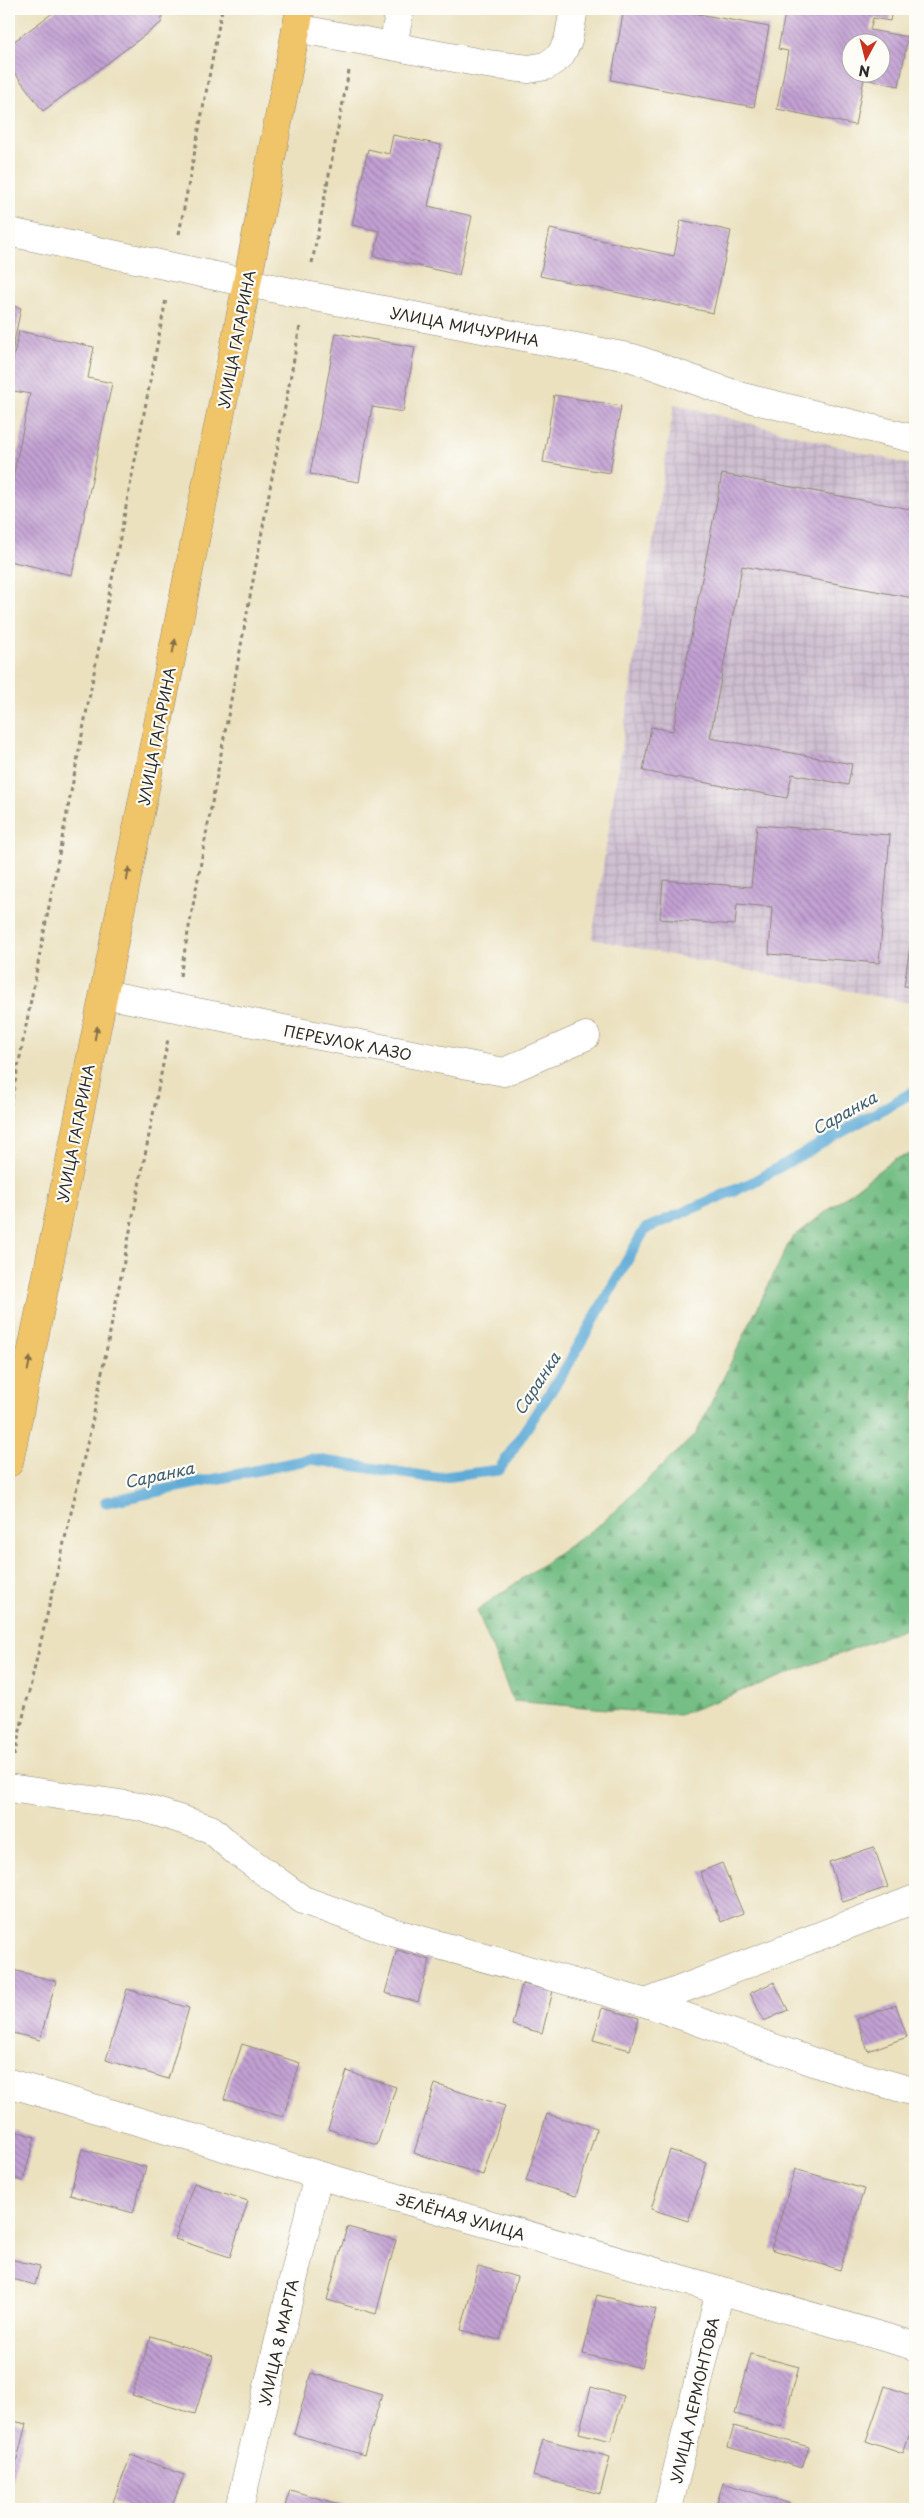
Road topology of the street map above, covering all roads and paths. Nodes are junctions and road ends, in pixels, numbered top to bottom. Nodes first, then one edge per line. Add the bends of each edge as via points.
1 (222, 9) edge
2 (400, 9) edge
3 (574, 9) edge
4 (298, 18) edge
5 (356, 39) junction
6 (393, 46) junction
7 (9, 232) edge
8 (172, 267) junction
9 (247, 283) junction
10 (305, 295) junction
11 (915, 439) edge
12 (104, 994) junction
13 (175, 1008) junction
14 (586, 1036) dead end
15 (9, 1114) edge
16 (9, 1463) edge
17 (13, 1757) dead end
18 (9, 1788) edge
19 (915, 1899) edge
20 (646, 2003) junction
21 (9, 2083) edge
22 (915, 2092) edge
23 (318, 2175) junction
24 (720, 2290) junction
25 (915, 2346) edge
26 (239, 2509) edge
27 (668, 2509) edge

1 - 8 path
2 - 6 street
3 - 6 street via 568,41 560,56 546,66 529,69 487,64
4 - 5 street
4 - 9 main road, УЛИЦА ГАГАРИНА
5 - 6 street
5 - 10 path
7 - 8 street, УЛИЦА МИЧУРИНА
8 - 9 street, УЛИЦА МИЧУРИНА
8 - 15 path
9 - 10 street, УЛИЦА МИЧУРИНА
12 -> 9 main road, УЛИЦА ГАГАРИНА
10 - 11 street, УЛИЦА МИЧУРИНА via 632,358 739,396
10 - 13 path
12 - 13 street, ПЕРЕУЛОК ЛАЗО
16 -> 12 main road, УЛИЦА ГАГАРИНА
13 - 14 street, ПЕРЕУЛОК ЛАЗО via 504,1072
13 - 17 path via 92,1423
18 - 20 street via 141,1807 211,1829 303,1900 389,1931
19 - 20 street
20 - 22 street via 825,2066
21 - 23 street, ЗЕЛЁНАЯ УЛИЦА
23 - 24 street, ЗЕЛЁНАЯ УЛИЦА
23 - 26 street, УЛИЦА 8 МАРТА
24 - 25 street, ЗЕЛЁНАЯ УЛИЦА
24 - 27 street, УЛИЦА ЛЕРМОНТОВА

